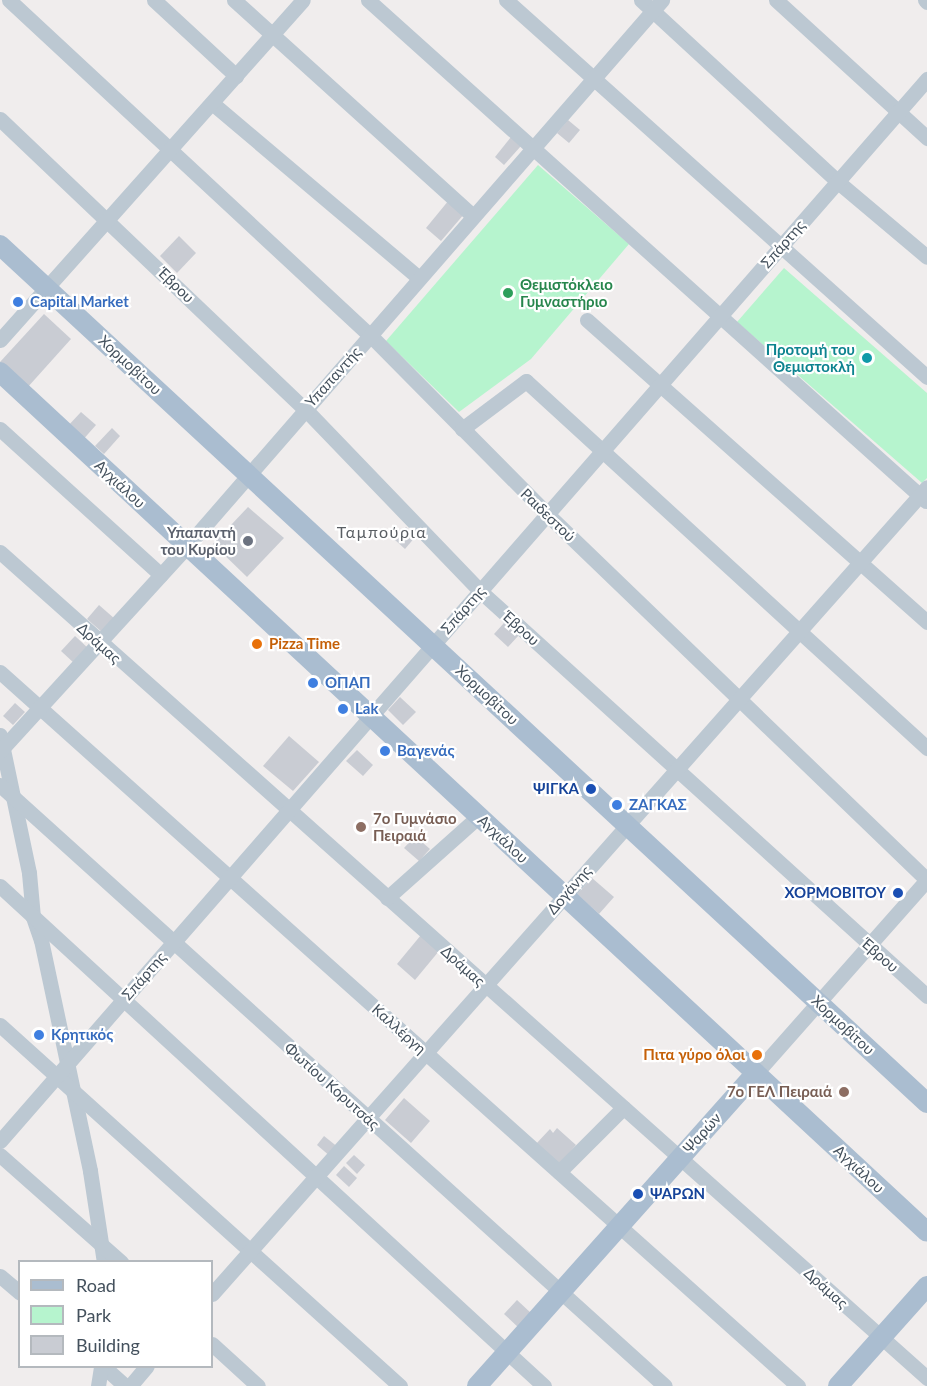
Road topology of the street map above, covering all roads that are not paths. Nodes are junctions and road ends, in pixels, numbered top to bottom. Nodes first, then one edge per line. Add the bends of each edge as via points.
1 (9, 0) edge
2 (154, 0) edge
3 (234, 0) edge
4 (303, 0) edge
5 (368, 0) edge
6 (506, 0) edge
7 (641, 0) edge
8 (776, 0) edge
9 (657, 5) edge
10 (272, 34) junction
11 (236, 76) junction
12 (593, 78) junction
13 (927, 79) edge
14 (212, 103) junction
15 (898, 113) junction
16 (0, 119) edge
17 (927, 138) edge
18 (530, 147) junction
19 (170, 149) junction
20 (838, 182) junction
21 (472, 214) junction
22 (108, 219) junction
23 (0, 244) edge
24 (779, 248) junction
25 (927, 257) edge
26 (419, 278) junction
27 (46, 288) junction
28 (719, 317) junction
29 (587, 320) dead end
30 (370, 335) junction
31 (0, 340) edge
32 (0, 372) edge
33 (927, 376) edge
34 (660, 385) junction
35 (305, 409) junction
36 (0, 429) edge
37 (462, 429) junction
38 (602, 451) junction
39 (248, 474) junction
40 (924, 495) edge
41 (547, 514) junction
42 (187, 546) junction
43 (0, 552) edge
44 (860, 562) junction
45 (161, 575) junction
46 (480, 591) junction
47 (927, 622) edge
48 (799, 631) junction
49 (100, 644) junction
50 (433, 645) junction
51 (0, 672) edge
52 (740, 698) junction
53 (39, 708) junction
54 (371, 716) junction
55 (1, 744) edge
56 (927, 748) edge
57 (677, 769) junction
58 (0, 785) edge
59 (14, 798) junction
60 (288, 811) junction
61 (479, 816) junction
62 (627, 825) junction
63 (229, 878) junction
64 (927, 880) edge
65 (0, 886) edge
66 (565, 896) junction
67 (387, 898) junction
68 (33, 917) junction
69 (174, 942) junction
70 (869, 946) junction
71 (485, 986) junction
72 (927, 996) edge
73 (123, 999) junction
74 (819, 1003) junction
75 (0, 1025) edge
76 (425, 1053) junction
77 (61, 1071) junction
78 (756, 1073) junction
79 (72, 1090) junction
80 (927, 1103) edge
81 (623, 1107) junction
82 (368, 1118) junction
83 (0, 1141) edge
84 (0, 1155) edge
85 (680, 1158) junction
86 (559, 1172) junction
87 (315, 1176) junction
88 (619, 1227) junction
89 (927, 1232) edge
90 (102, 1244) junction
91 (250, 1251) junction
92 (104, 1260) edge
93 (119, 1260) edge
94 (0, 1276) edge
95 (927, 1286) edge
96 (18, 1291) edge
97 (561, 1292) junction
98 (213, 1293) edge
99 (881, 1337) junction
100 (213, 1345) edge
101 (507, 1352) junction
102 (102, 1368) edge
103 (104, 1368) edge
104 (145, 1368) edge
105 (927, 1378) edge
106 (98, 1386) edge
107 (125, 1386) edge
108 (130, 1386) edge
109 (258, 1386) edge
110 (400, 1386) edge
111 (477, 1386) edge
112 (544, 1386) edge
113 (665, 1386) edge
114 (798, 1386) edge
115 (838, 1386) edge

1 - 19 street, Ραιδεστού
2 - 11 street
3 - 10 street
4 - 10 street
5 - 18 street
6 - 12 street
7 - 9 street
8 - 15 street
9 - 12 street, Υπαπαντής
9 - 20 street
10 - 11 street
10 - 21 street
11 - 14 street
12 - 18 street, Υπαπαντής
12 - 24 street
13 - 15 street, Σπάρτης
14 - 19 street
14 - 26 street
15 - 17 street
15 - 20 street, Σπάρτης
16 - 22 street, Έβρου
18 - 21 street, Υπαπαντής
18 - 28 street
19 - 22 street
19 - 30 street, Ραιδεστού
20 - 24 street, Σπάρτης
20 - 25 street
21 - 26 street, Υπαπαντής
22 - 27 street
22 - 35 street, Έβρου
23 - 27 main road, Χορμοβίτου
24 - 28 street, Σπάρτης
24 - 33 street
26 - 30 street, Υπαπαντής
27 - 31 street
27 - 39 main road, Χορμοβίτου
28 - 34 street, Σπάρτης
28 - 40 street
29 - 34 street
30 - 35 street, Υπαπαντής
30 - 37 street, Ραιδεστού
32 - 42 main road, Αγχιάλου
34 - 38 street, Σπάρτης
34 - 44 street
35 - 39 street, Υπαπαντής
35 - 46 street, Έβρου
36 - 45 street
37 - 38 street via 526,381
37 - 41 street, Ραιδεστού
38 - 41 street, Σπάρτης
38 - 48 street
39 - 42 street, Υπαπαντής
39 - 50 main road, Χορμοβίτου
40 - 44 street, Δογάνης
41 - 46 street, Σπάρτης
41 - 52 street, Ραιδεστού
42 - 45 street, Υπαπαντής
42 - 54 main road, Αγχιάλου
43 - 49 street, Δράμας
44 - 47 street
44 - 48 street, Δογάνης
45 - 49 street, Υπαπαντής
46 - 50 street, Σπάρτης
46 - 57 street, Έβρου
48 - 52 street, Δογάνης
48 - 56 street
49 - 53 street, Υπαπαντής
49 - 60 street, Δράμας
50 - 54 street, Σπάρτης
50 - 62 main road, Χορμοβίτου
51 - 53 street, Καλλέργη
52 - 57 street, Δογάνης
52 - 64 street, Ραιδεστού
53 - 55 street, Υπαπαντής
53 - 63 street, Καλλέργη
54 - 60 street, Σπάρτης
54 - 61 main road, Αγχιάλου
55 - 59 street
57 - 62 street, Δογάνης
57 - 70 street, Έβρου
58 - 59 street, Φωτίου Κορυτσάς
59 - 68 street
59 - 69 street, Φωτίου Κορυτσάς
60 - 63 street, Σπάρτης
60 - 67 street, Δράμας
61 - 66 main road, Αγχιάλου
61 - 67 street
62 - 66 street, Δογάνης
62 - 74 main road, Χορμοβίτου
63 - 69 street, Σπάρτης
63 - 76 street, Καλλέργη
64 - 70 street, Ψαρών
65 - 68 street
66 - 71 street, Δογάνης
66 - 78 main road, Αγχιάλου
67 - 71 street, Δράμας
68 - 73 street
68 - 77 street via 41,940
69 - 73 street, Σπάρτης
69 - 82 street, Φωτίου Κορυτσάς
70 - 72 street, Έβρου
70 - 74 street, Ψαρών
71 - 76 street, Δογάνης
71 - 81 street, Δράμας
73 - 77 street, Σπάρτης
73 - 87 street
74 - 78 street, Ψαρών
74 - 80 main road, Χορμοβίτου
75 - 77 street
76 - 82 street, Δογάνης
76 - 86 street, Καλλέργη
77 - 79 street
77 - 83 street, Σπάρτης
78 - 85 main road, Ψαρών
78 - 89 main road, Αγχιάλου
79 - 90 street
79 - 91 street
81 - 85 street, Δράμας
81 - 86 street
82 - 87 street, Δογάνης
82 - 97 street, Φωτίου Κορυτσάς
84 - 90 street
85 - 88 main road, Ψαρών
85 - 99 street, Δράμας
86 - 88 street, Καλλέργη
87 - 91 street, Δογάνης
87 - 101 street
88 - 97 main road, Ψαρών
88 - 114 street, Καλλέργη
90 - 92 street
90 - 93 street
91 - 98 street, Δογάνης
91 - 110 street
94 - 96 street
95 - 99 main road
97 - 101 main road, Ψαρών
97 - 113 street, Φωτίου Κορυτσάς
99 - 105 street, Δράμας
99 - 115 main road
100 - 109 street
101 - 111 main road, Ψαρών
101 - 112 street
102 - 106 street
103 - 107 street
104 - 108 street

